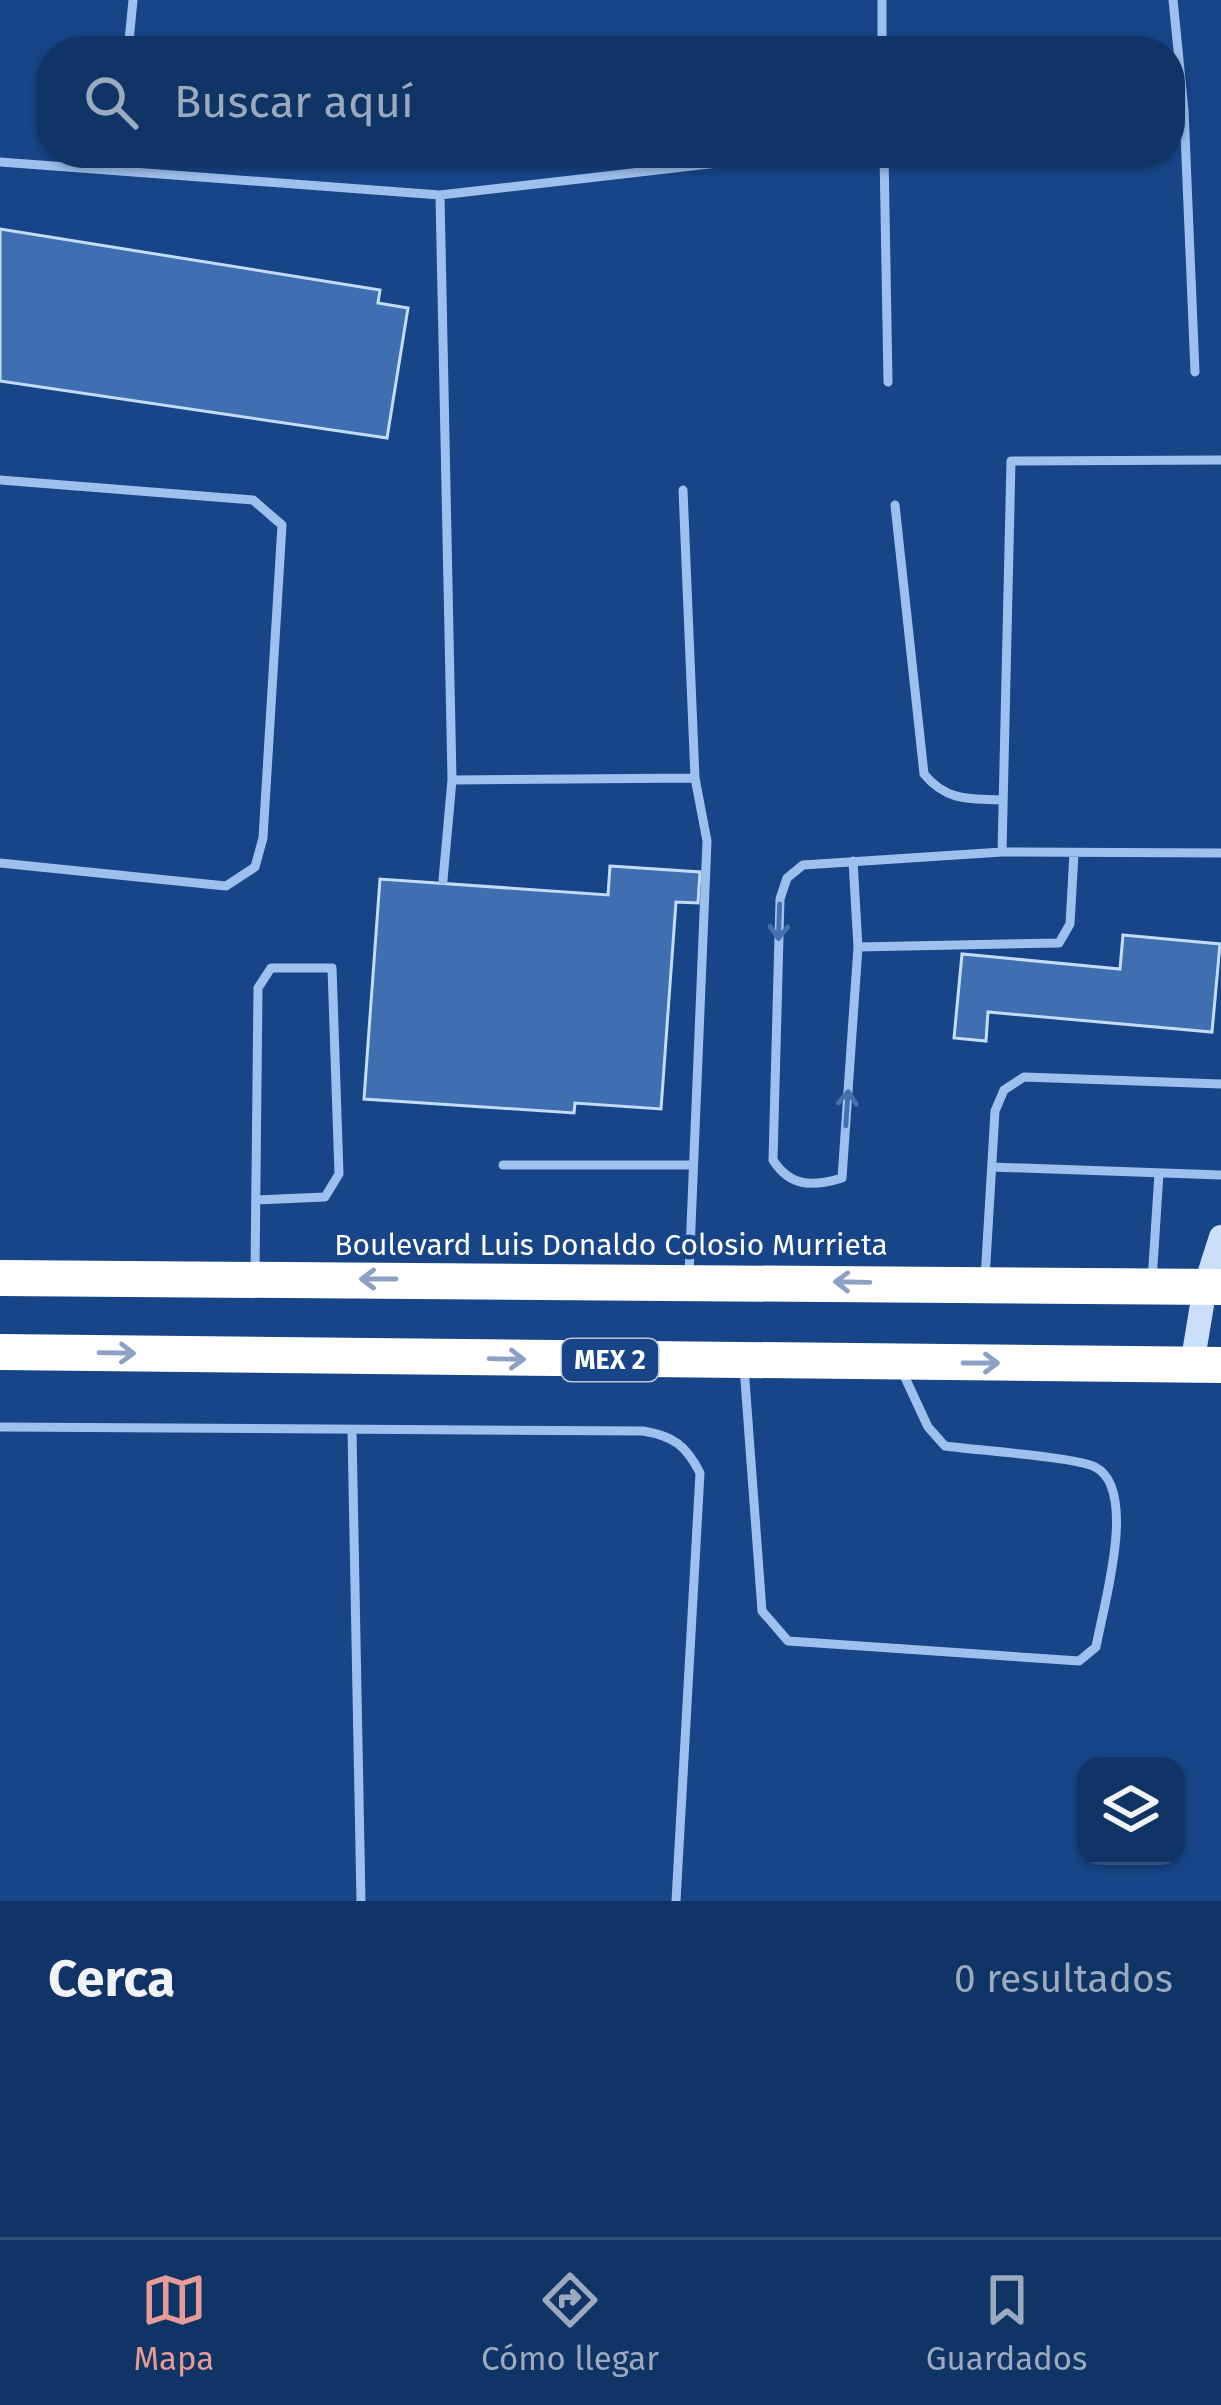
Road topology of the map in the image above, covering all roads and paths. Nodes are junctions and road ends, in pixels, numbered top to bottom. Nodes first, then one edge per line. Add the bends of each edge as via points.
1 (133, 0) edge
2 (881, 0) edge
3 (1173, 0) edge
4 (129, 36) edge
5 (882, 36) edge
6 (1177, 36) edge
7 (1185, 134) edge
8 (0, 162) edge
9 (36, 165) edge
10 (86, 168) edge
11 (675, 168) edge
12 (884, 168) edge
13 (115, 170) joint
14 (440, 195) junction
15 (1195, 372) dead end
16 (888, 382) dead end
17 (1221, 460) edge
18 (0, 481) edge
19 (683, 490) dead end
20 (896, 505) dead end
21 (695, 778) junction
22 (452, 780) junction
23 (1003, 800) junction
24 (1002, 852) junction
25 (1074, 853) junction
26 (1221, 853) edge
27 (854, 861) junction
28 (0, 863) edge
29 (443, 880) dead end
30 (858, 947) junction
31 (1221, 1084) edge
32 (693, 1165) junction
33 (503, 1166) dead end
34 (992, 1167) junction
35 (1159, 1173) junction
36 (1221, 1175) edge
37 (256, 1200) junction
38 (1221, 1237) edge
39 (0, 1278) edge
40 (255, 1279) junction
41 (688, 1280) junction
42 (985, 1284) junction
43 (1151, 1286) junction
44 (1213, 1287) edge
45 (0, 1352) edge
46 (743, 1362) junction
47 (898, 1363) junction
48 (1206, 1365) edge
49 (0, 1427) edge
50 (352, 1431) junction
51 (361, 1901) edge
52 (676, 1901) edge

1 - 4 lane
2 - 5 lane
3 - 6 lane
7 - 15 lane
8 - 9 lane
10 - 13 lane
11 - 14 lane
12 - 16 lane
13 - 14 lane
14 - 22 lane
17 - 23 lane via 1011,461
18 - 28 lane via 253,500 282,525 255,867 226,886
19 - 21 lane
20 - 23 lane via 924,774 957,799
21 - 22 lane
21 - 32 lane via 707,841
22 - 29 lane
23 - 24 lane
24 - 25 lane
24 - 27 lane
25 - 26 lane
25 - 30 lane via 1070,924 1059,943
27 - 30 lane
27 -> 30 lane via 802,865 779,898 772,1160 783,1176 815,1187 842,1178
31 - 34 lane via 1024,1078 1004,1090 995,1111
32 - 33 lane
32 - 41 lane
34 - 35 lane
34 - 42 lane
35 - 36 lane
35 - 43 lane
37 - 37 lane via 325,1197 339,1174 332,968 271,968 258,988
37 - 40 lane
38 - 44 street
39 - 40 highway, Boulevard Luis Donaldo Colosio Murrieta
41 -> 40 highway, Boulevard Luis Donaldo Colosio Murrieta
42 -> 41 highway, Boulevard Luis Donaldo Colosio Murrieta
42 - 43 highway, Boulevard Luis Donaldo Colosio Murrieta
43 - 44 highway, Boulevard Luis Donaldo Colosio Murrieta
44 - 48 street
45 -> 46 highway, MEX 2
46 - 47 highway, MEX 2
46 - 47 lane via 762,1611 788,1642 1079,1661 1096,1647 1119,1511 1114,1486 1096,1467 945,1446
47 -> 48 highway, MEX 2
49 - 50 lane
50 - 51 lane
50 - 52 lane via 643,1431 687,1448 700,1473

